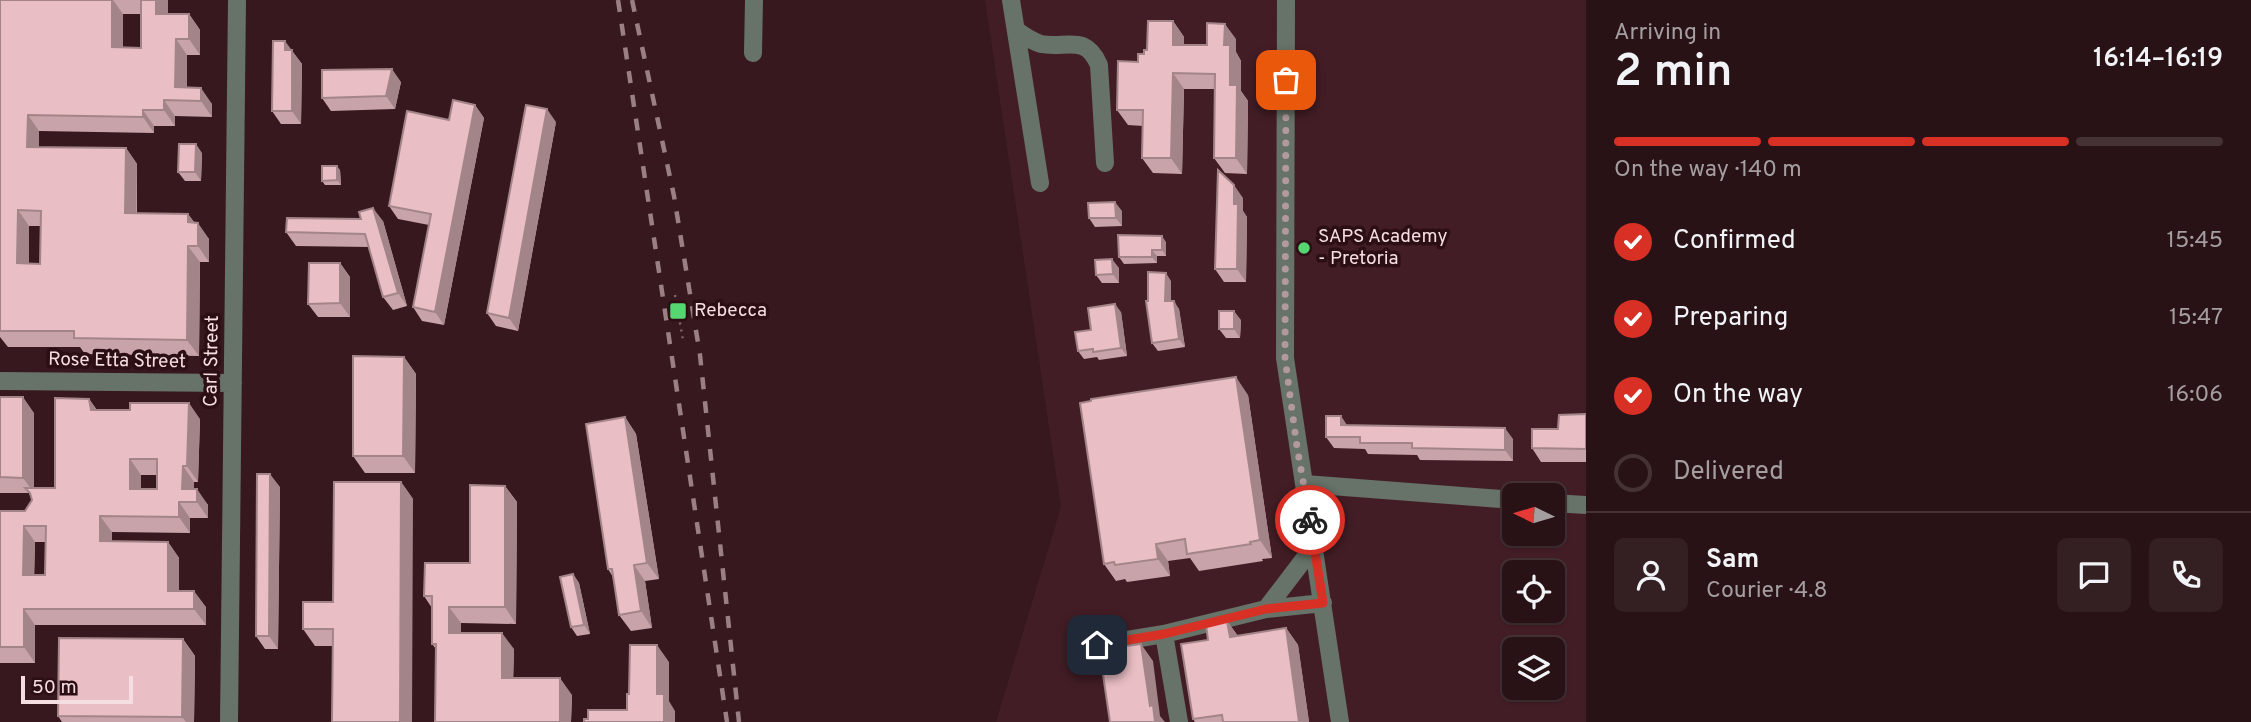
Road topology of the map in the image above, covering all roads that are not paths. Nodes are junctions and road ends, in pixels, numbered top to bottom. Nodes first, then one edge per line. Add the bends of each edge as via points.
1 (237, 0) edge
2 (754, 0) edge
3 (1012, 0) edge
4 (1286, 0) edge
5 (1016, 30) junction
6 (753, 53) dead end
7 (1105, 163) dead end
8 (1040, 183) dead end
9 (0, 381) edge
10 (233, 383) junction
11 (1305, 484) junction
12 (1502, 499) edge
13 (1565, 503) edge
14 (1586, 505) edge
15 (1314, 546) junction
16 (1323, 603) junction
17 (1266, 609) junction
18 (1164, 634) junction
19 (1097, 645) dead end
20 (229, 722) edge
21 (1179, 722) edge
22 (1340, 722) edge

1 - 10 street, Carl Street
2 - 6 street
3 - 5 street
4 - 11 street via 1285,358
5 - 7 street via 1042,44 1079,44 1096,58
5 - 8 street
9 - 10 street, Rose Etta Street
10 - 20 street, Carl Street
11 - 12 street
11 - 15 street
13 - 14 street
15 - 16 street
15 - 17 street
16 - 17 street
16 - 22 street
17 - 18 street
18 - 19 street
18 - 21 street

